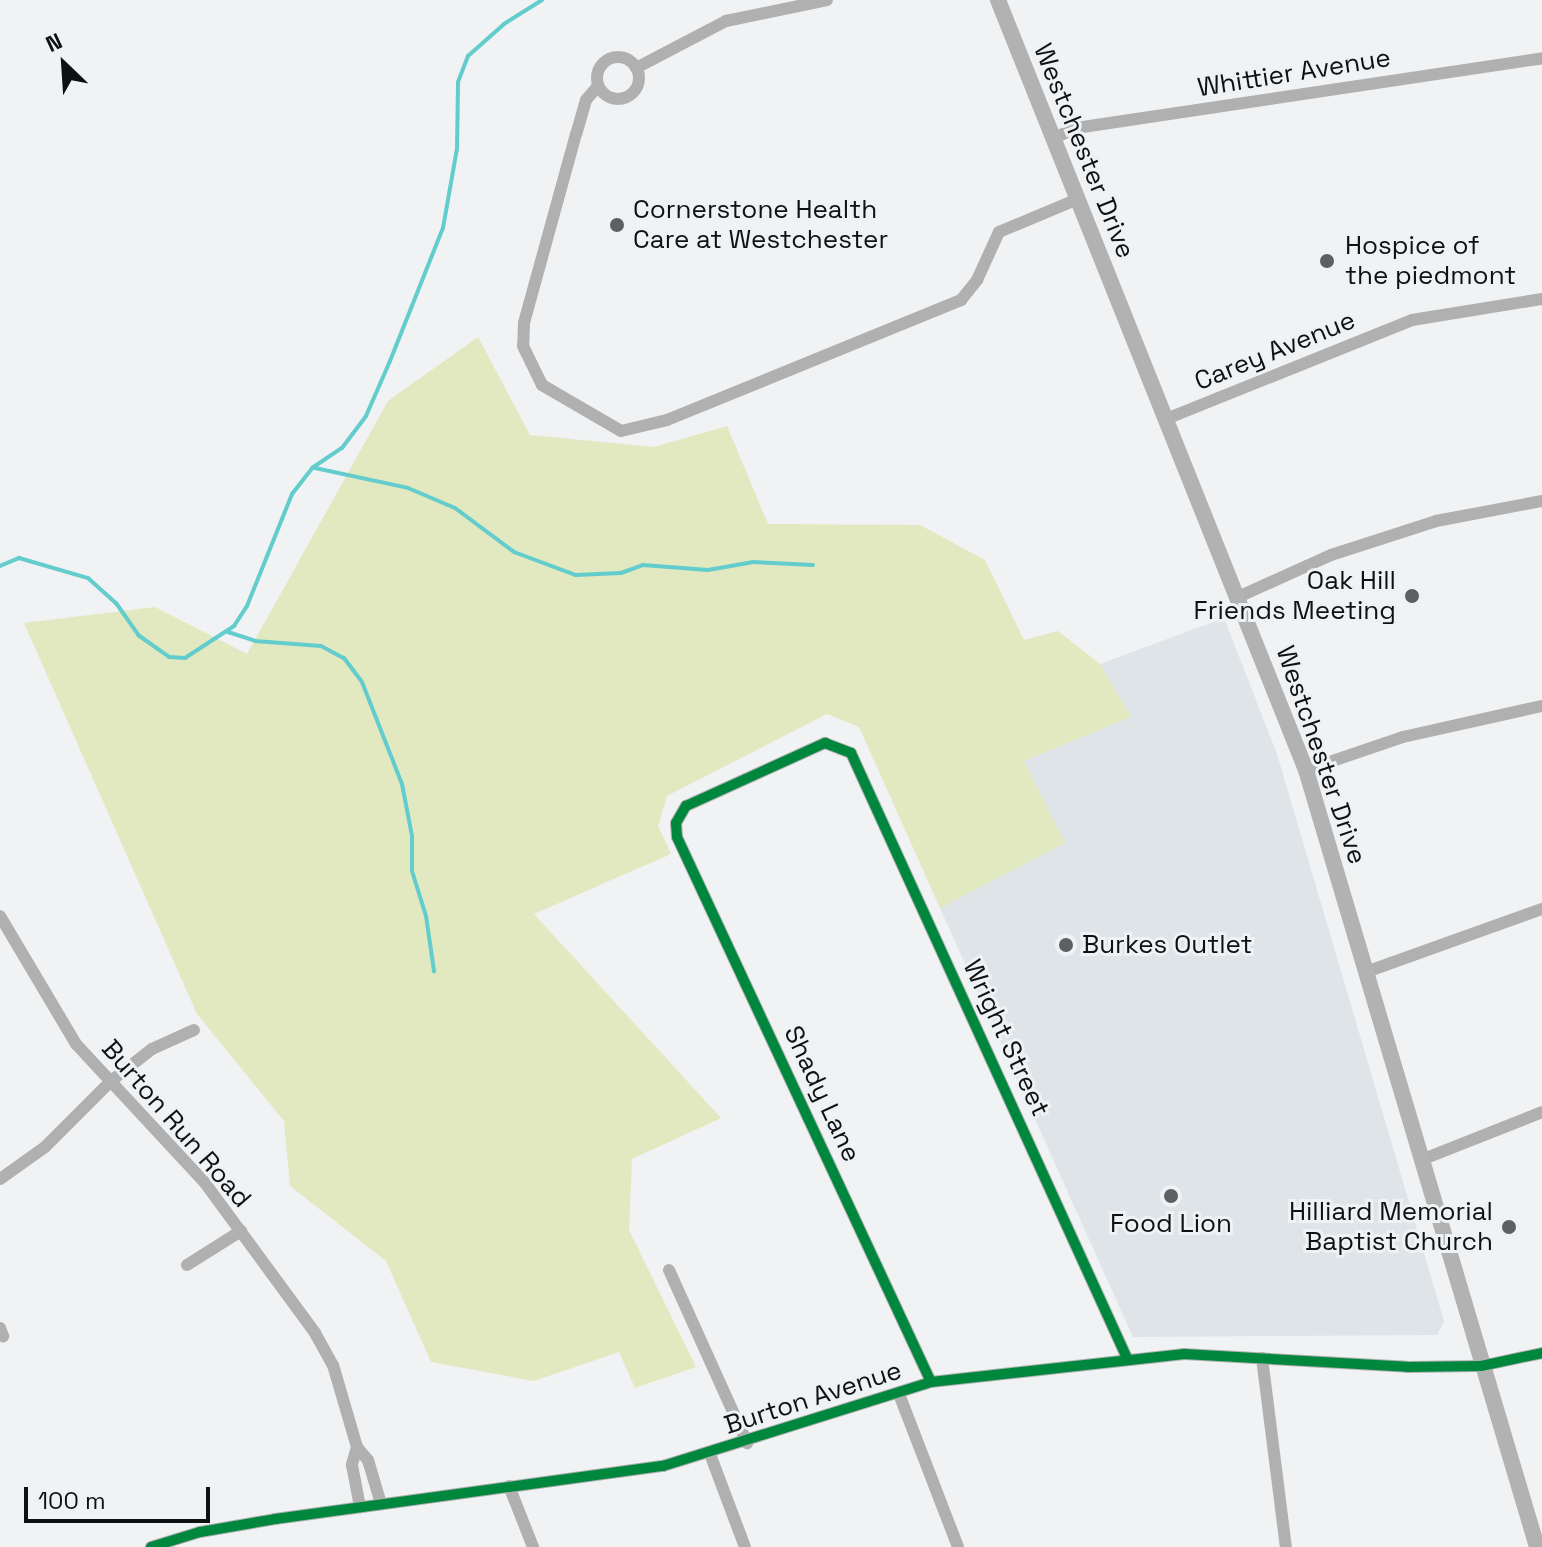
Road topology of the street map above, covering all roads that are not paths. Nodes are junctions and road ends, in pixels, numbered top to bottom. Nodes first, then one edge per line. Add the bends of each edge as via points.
1 (827, 0) edge
2 (998, 0) edge
3 (1542, 58) edge
4 (636, 68) junction
5 (598, 86) junction
6 (1054, 138) junction
7 (1078, 199) junction
8 (1542, 299) edge
9 (1166, 419) junction
10 (1542, 501) edge
11 (1238, 597) junction
12 (1542, 706) edge
13 (1306, 770) junction
14 (676, 823) joint
15 (1542, 909) edge
16 (0, 916) edge
17 (1366, 972) junction
18 (194, 1030) dead end
19 (111, 1081) junction
20 (1542, 1112) edge
21 (1421, 1160) junction
22 (0, 1179) edge
23 (241, 1231) junction
24 (187, 1265) dead end
25 (669, 1270) dead end
26 (1542, 1353) edge
27 (1126, 1356) junction
28 (1262, 1358) junction
29 (1481, 1366) junction
30 (931, 1382) junction
31 (899, 1394) junction
32 (747, 1443) junction
33 (357, 1447) junction
34 (710, 1454) junction
35 (509, 1486) junction
36 (381, 1504) junction
37 (360, 1507) junction
38 (151, 1547) edge
39 (533, 1547) edge
40 (745, 1547) edge
41 (958, 1547) edge
42 (1286, 1547) edge
43 (1537, 1547) edge

1 - 4 street via 726,21
2 - 6 main road, Westchester Drive
3 - 6 street, Whittier Avenue via 1076,128
4 - 5 street via 620,57 606,61 597,72
4 - 5 street via 638,82 626,98 612,99
5 - 7 street via 586,100 576,134 524,323 523,346 542,385 621,431 667,420 961,300 977,280 999,232
6 - 7 main road, Westchester Drive
7 - 9 main road, Westchester Drive
8 - 9 street, Carey Avenue via 1412,320
9 - 11 main road, Westchester Drive
10 - 11 street via 1436,521 1331,555
11 - 13 main road, Westchester Drive
12 - 13 street via 1403,737
13 - 17 main road, Westchester Drive
14 - 27 street, Wright Street via 686,806 810,746 838,744 851,753
14 - 30 street, Shady Lane via 677,837
15 - 17 street
16 - 19 street, Burton Run Road via 76,1044
17 - 21 main road, Westchester Drive
18 - 19 street via 152,1049
19 - 22 street via 45,1147
19 - 23 street, Burton Run Road via 205,1183
20 - 21 street
21 - 29 main road, Westchester Drive
23 - 24 street
23 - 33 street, Burton Run Road via 327,1354
25 - 32 street
26 - 29 street, Burton Avenue
27 - 28 street, Burton Avenue
27 - 30 street, Burton Avenue
28 - 29 street, Burton Avenue
28 - 42 street
29 - 43 main road, Westchester Drive
30 - 31 street, Burton Avenue
31 - 32 street, Burton Avenue
31 - 41 street
32 - 34 street, Burton Avenue
33 - 36 street, Burton Run Road via 368,1460
33 - 37 street, Burton Run Road via 352,1465
34 - 35 street, Burton Avenue via 663,1466
34 - 40 street
35 - 36 street, Burton Avenue
35 - 39 street
36 - 37 street, Burton Avenue
37 - 38 street, Burton Avenue via 200,1532

